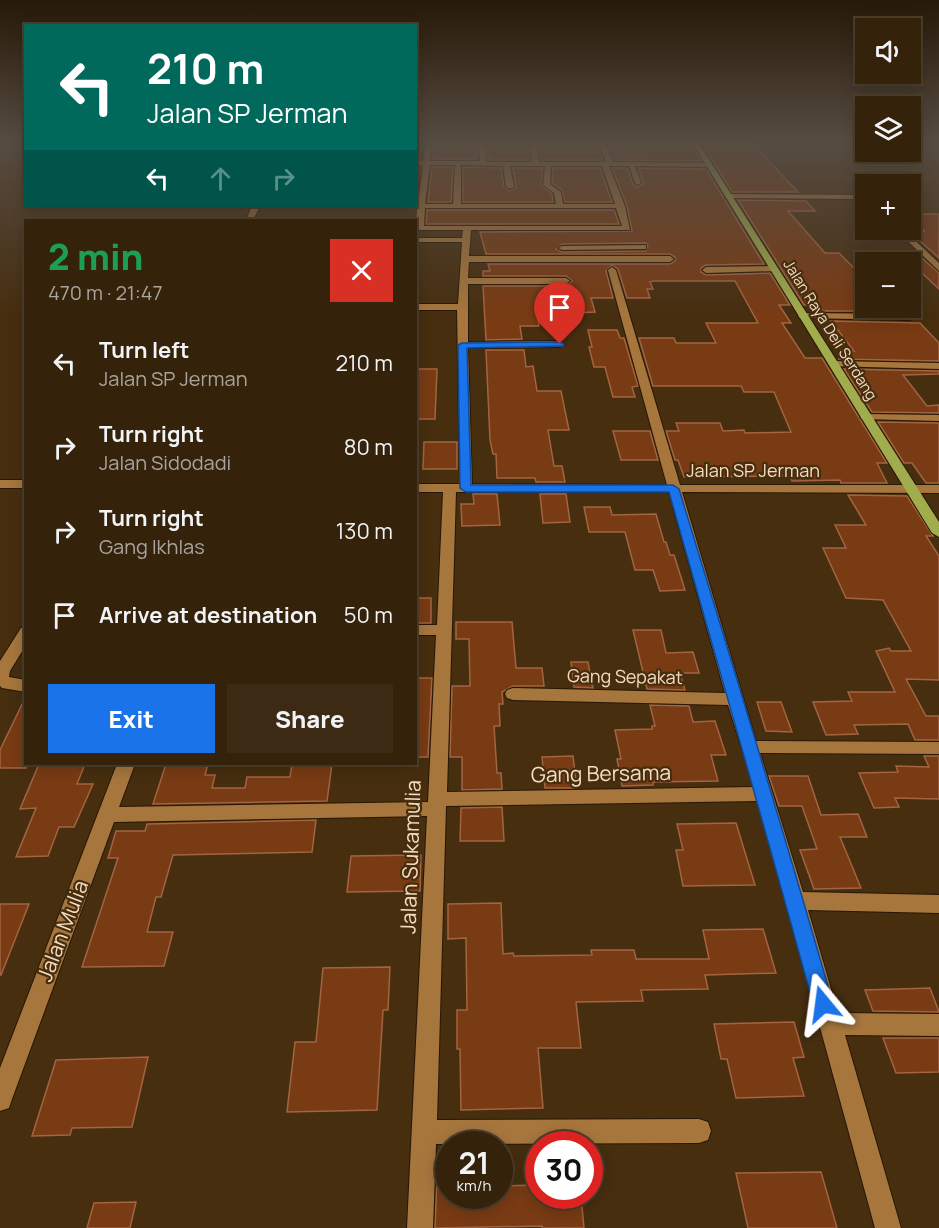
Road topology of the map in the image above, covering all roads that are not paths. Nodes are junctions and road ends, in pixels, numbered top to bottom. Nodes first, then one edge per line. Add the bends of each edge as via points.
1 (423, 199) edge
2 (457, 199) edge
3 (558, 199) edge
4 (619, 199) edge
5 (730, 199) edge
6 (417, 206) edge
7 (422, 206) junction
8 (621, 206) junction
9 (457, 207) junction
10 (560, 207) junction
11 (467, 228) junction
12 (596, 228) junction
13 (417, 240) edge
14 (466, 240) junction
15 (910, 240) edge
16 (643, 247) dead end
17 (561, 248) dead end
18 (600, 248) junction
19 (922, 251) junction
20 (939, 251) edge
21 (465, 259) junction
22 (670, 259) dead end
23 (939, 268) edge
24 (774, 269) junction
25 (612, 270) dead end
26 (706, 270) dead end
27 (463, 281) junction
28 (566, 281) dead end
29 (417, 306) edge
30 (462, 307) junction
31 (803, 316) junction
32 (855, 316) edge
33 (560, 344) dead end
34 (462, 345) junction
35 (833, 364) junction
36 (939, 366) edge
37 (866, 417) junction
38 (939, 418) edge
39 (0, 484) edge
40 (24, 484) edge
41 (417, 488) edge
42 (458, 488) junction
43 (673, 489) junction
44 (911, 489) junction
45 (939, 489) edge
46 (939, 533) edge
47 (417, 630) edge
48 (444, 630) junction
49 (24, 634) edge
50 (24, 686) edge
51 (513, 694) dead end
52 (736, 699) junction
53 (749, 747) junction
54 (939, 748) edge
55 (126, 765) edge
56 (765, 794) junction
57 (438, 804) junction
58 (107, 815) junction
59 (794, 901) junction
60 (939, 904) edge
61 (829, 1024) junction
62 (939, 1025) edge
63 (0, 1099) edge
64 (699, 1131) dead end
65 (424, 1132) junction
66 (420, 1228) edge
67 (888, 1228) edge

1 - 7 street
2 - 9 street
3 - 10 street
4 - 8 street
5 - 24 main road, Jalan Raya Deli Serdang
6 - 7 street
7 - 9 street
7 - 11 street via 420,227
8 - 10 street
8 - 12 street via 627,228
9 - 10 street
11 - 12 street
11 - 14 street, Jalan Sukamulia
12 - 18 street
13 - 14 street
14 - 21 street, Jalan Sukamulia
15 - 19 street
16 - 18 street
17 - 18 street
19 - 20 street
19 - 23 street
21 - 22 street
21 - 27 street, Jalan Sukamulia
24 - 26 street
24 - 31 main road, Jalan Raya Deli Serdang
25 - 43 street
27 - 28 street
27 - 30 street, Jalan Sukamulia
29 - 30 street
30 - 34 street, Jalan Sukamulia
31 - 32 street
31 - 35 main road, Jalan Raya Deli Serdang
33 - 34 street
34 - 42 street, Jalan Sukamulia
35 - 36 street
35 - 37 main road, Jalan Raya Deli Serdang
37 - 38 street
37 - 44 main road, Jalan Raya Deli Serdang
39 - 40 street
41 - 42 street, Jalan SP Jerman
42 - 43 street, Jalan SP Jerman
42 - 48 street, Jalan Sukamulia
43 - 44 street, Jalan SP Jerman
43 - 52 street
44 - 45 street, Jalan SP Jerman
44 - 46 main road, Jalan Raya Deli Serdang
47 - 48 street
48 - 57 street, Jalan Sukamulia
49 - 50 street via 2,670 2,679 8,684
51 - 52 street, Gang Sepakat
52 - 53 street
53 - 54 street
53 - 56 street
55 - 58 street, Jalan Mulia
56 - 57 street, Gang Bersama
56 - 59 street
57 - 58 street, Gang Bersama
57 - 65 street, Jalan Sukamulia
58 - 63 street, Jalan Mulia
59 - 60 street
59 - 61 street
61 - 62 street
61 - 67 street
64 - 65 street
65 - 66 street, Jalan Sukamulia

